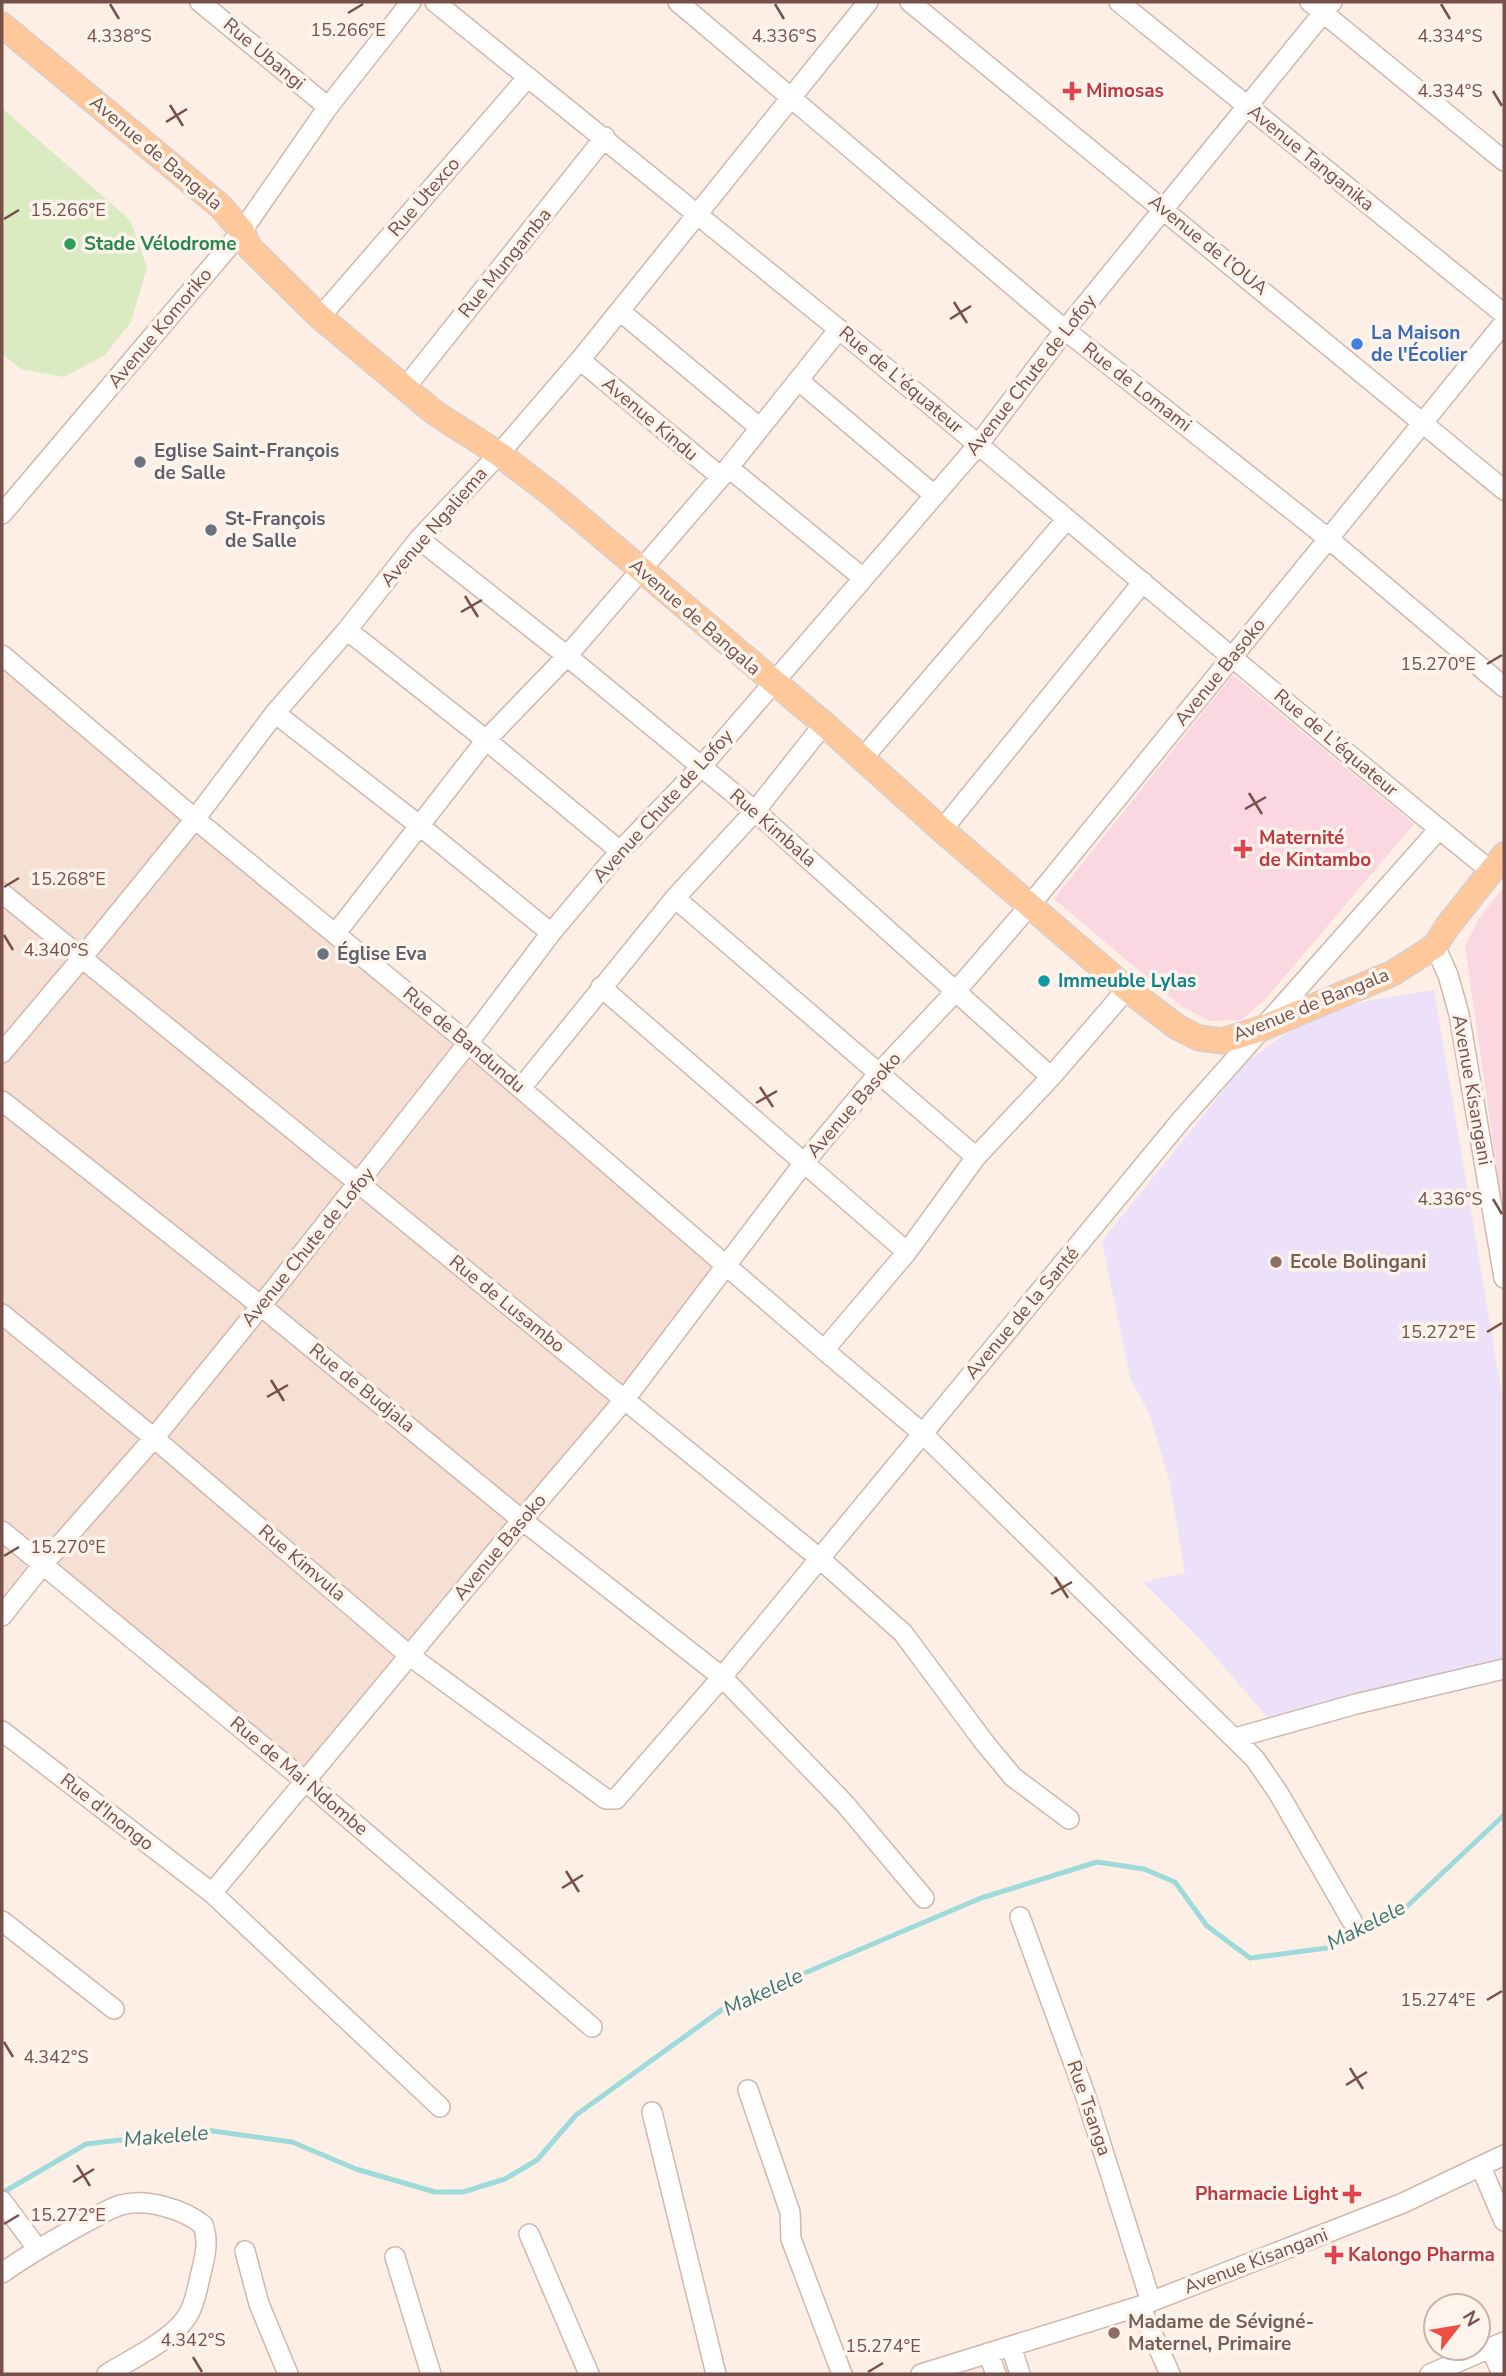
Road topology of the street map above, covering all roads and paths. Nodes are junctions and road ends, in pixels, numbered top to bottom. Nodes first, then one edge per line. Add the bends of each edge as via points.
1 (200, 2) edge
2 (411, 2) edge
3 (435, 2) edge
4 (678, 2) edge
5 (869, 2) edge
6 (910, 2) edge
7 (1119, 2) edge
8 (1322, 5) edge
9 (2, 25) edge
10 (528, 77) junction
11 (792, 99) junction
12 (328, 107) junction
13 (1248, 107) junction
14 (605, 137) junction
15 (1504, 161) edge
16 (1163, 208) junction
17 (697, 216) junction
18 (242, 231) junction
19 (620, 311) junction
20 (1504, 314) edge
21 (320, 317) junction
22 (1504, 323) edge
23 (839, 329) junction
24 (1065, 330) junction
25 (580, 360) junction
26 (798, 380) junction
27 (405, 388) junction
28 (1423, 421) junction
29 (760, 428) junction
30 (978, 444) junction
31 (499, 454) junction
32 (725, 472) junction
33 (1504, 490) edge
34 (934, 495) junction
35 (2, 514) edge
36 (1066, 520) junction
37 (419, 539) junction
38 (1330, 540) junction
39 (640, 569) junction
40 (863, 578) junction
41 (1143, 582) junction
42 (347, 630) junction
43 (2, 655) edge
44 (567, 656) junction
45 (1233, 656) junction
46 (772, 683) junction
47 (1504, 687) edge
48 (275, 713) junction
49 (824, 724) junction
50 (486, 740) junction
51 (863, 758) junction
52 (701, 767) junction
53 (755, 811) junction
54 (195, 819) junction
55 (419, 825) junction
56 (1439, 828) junction
57 (942, 830) junction
58 (620, 851) junction
59 (1498, 863) edge
60 (2, 894) edge
61 (675, 898) junction
62 (1031, 904) junction
63 (336, 933) junction
64 (551, 933) junction
65 (1435, 946) junction
66 (81, 960) junction
67 (601, 987) junction
68 (1127, 989) junction
69 (956, 991) junction
70 (1258, 1031) junction
71 (468, 1043) junction
72 (2, 1052) edge
73 (878, 1074) junction
74 (1051, 1077) junction
75 (521, 1088) junction
76 (2, 1101) edge
77 (976, 1157) junction
78 (803, 1164) junction
79 (358, 1184) junction
80 (907, 1252) junction
81 (726, 1264) junction
82 (1504, 1278) edge
83 (261, 1306) junction
84 (2, 1314) edge
85 (824, 1350) junction
86 (625, 1399) junction
87 (922, 1432) junction
88 (155, 1438) junction
89 (522, 1520) junction
90 (2, 1531) edge
91 (819, 1558) junction
92 (44, 1563) junction
93 (2, 1616) edge
94 (410, 1656) junction
95 (1504, 1669) edge
96 (722, 1677) junction
97 (2, 1731) edge
98 (1235, 1738) junction
99 (305, 1781) junction
100 (610, 1801) joint
101 (1069, 1819) dead end
102 (212, 1893) junction
103 (924, 1898) dead end
104 (1020, 1917) dead end
105 (2, 1921) edge
106 (1352, 1921) dead end
107 (114, 2009) dead end
108 (592, 2027) dead end
109 (748, 2090) dead end
110 (440, 2107) dead end
111 (652, 2112) dead end
112 (1504, 2155) edge
113 (1481, 2167) junction
114 (4, 2204) edge
115 (1504, 2221) edge
116 (529, 2234) dead end
117 (37, 2248) junction
118 (245, 2251) dead end
119 (395, 2257) dead end
120 (2, 2273) edge
121 (1146, 2304) junction
122 (1498, 2345) edge
123 (1011, 2346) junction
124 (988, 2353) junction
125 (107, 2374) edge
126 (288, 2374) edge
127 (431, 2374) edge
128 (589, 2374) edge
129 (716, 2374) edge
130 (842, 2374) edge
131 (921, 2374) edge
132 (996, 2374) edge
133 (1020, 2374) edge
134 (1170, 2374) edge
135 (1430, 2374) edge
136 (1502, 2374) edge

1 - 12 street, Rue Ubangi
2 - 12 street, Avenue Komoriko
3 - 10 street, Rue de L'équateur
4 - 11 street, Rue de Lomami
5 - 11 street, Avenue Ngaliema
6 - 16 street, Avenue de l’OUA
7 - 13 street, Avenue Tanganika
8 - 13 street, Avenue Chute de Lofoy
8 - 15 street
9 - 18 main road, Avenue de Bangala via 203,190
10 - 14 street, Rue de L'équateur
10 - 21 street, Rue Utexco
11 - 17 street, Avenue Ngaliema
11 - 24 street, Rue de Lomami
12 - 18 street, Avenue Komoriko
13 - 16 street, Avenue Chute de Lofoy
13 - 20 street, Avenue Tanganika
14 - 17 street, Rue de L'équateur
14 - 27 street, Rue Mungamba
16 - 24 street, Avenue Chute de Lofoy
16 - 28 street, Avenue de l’OUA
17 - 19 street, Avenue Ngaliema
17 - 23 street, Rue de L'équateur
18 - 21 main road, Avenue de Bangala via 249,247
18 - 35 street, Avenue Komoriko
19 - 25 street, Avenue Ngaliema
19 - 29 street
21 - 27 main road, Avenue de Bangala
22 - 28 street, Avenue Basoko
23 - 26 street
23 - 30 street, Rue de L'équateur
24 - 30 street, Avenue Chute de Lofoy
24 - 38 street, Rue de Lomami
25 - 31 street, Avenue Ngaliema
25 - 32 street, Avenue Kindu
26 - 29 street
26 - 34 street
27 - 31 main road, Avenue de Bangala via 457,429
28 - 33 street, Avenue de l’OUA
28 - 38 street, Avenue Basoko
29 - 32 street
30 - 34 street, Avenue Chute de Lofoy
30 - 36 street, Rue de L'équateur
31 - 37 street, Avenue Ngaliema
31 - 39 main road, Avenue de Bangala
32 - 39 street
32 - 40 street, Avenue Kindu
34 - 40 street, Avenue Chute de Lofoy
36 - 41 street, Rue de L'équateur
36 - 51 street
37 - 42 street, Avenue Ngaliema
37 - 44 street, Rue Kimbala
38 - 45 street, Avenue Basoko
38 - 47 street, Rue de Lomami
39 - 44 street
39 - 46 main road, Avenue de Bangala
40 - 46 street, Avenue Chute de Lofoy
41 - 45 street, Rue de L'équateur
41 - 57 street
42 - 48 street, Avenue Ngaliema
42 - 50 street
43 - 54 street, Rue de Bandundu
44 - 50 street
44 - 52 street, Rue Kimbala
45 - 56 street, Rue de L'équateur
45 - 62 street, Avenue Basoko
46 - 49 main road, Avenue de Bangala
46 - 52 street, Avenue Chute de Lofoy
48 - 54 street, Avenue Ngaliema
48 - 55 street
49 - 51 main road, Avenue de Bangala
49 - 53 street
50 - 55 street
50 - 58 street
51 - 57 main road, Avenue de Bangala
52 - 53 street, Rue Kimbala
52 - 58 street, Avenue Chute de Lofoy
53 - 61 street
53 - 69 street, Rue Kimbala
54 - 63 street, Rue de Bandundu
54 - 66 street, Avenue Ngaliema
55 - 63 street
55 - 64 street
56 - 59 street, Rue de L'équateur
56 - 70 street, Avenue de la Santé
57 - 62 main road, Avenue de Bangala
58 - 64 street, Avenue Chute de Lofoy
59 - 65 main road
60 - 66 street, Rue de Lusambo
61 - 67 street
61 - 73 street
62 - 68 main road, Avenue de Bangala
62 - 69 street, Avenue Basoko
63 - 71 street, Rue de Bandundu
64 - 71 street, Avenue Chute de Lofoy
65 - 70 main road, Avenue de Bangala via 1384,977
65 - 82 street, Avenue Kisangani via 1459,1014
66 - 72 street, Avenue Ngaliema
66 - 79 street, Rue de Lusambo
67 - 75 street
67 - 78 street
68 - 70 main road, Avenue de Bangala via 1199,1038 1222,1041
68 - 74 street
69 - 73 street, Avenue Basoko
69 - 74 street, Rue Kimbala
70 - 87 street, Avenue de la Santé
71 - 75 street, Rue de Bandundu
71 - 79 street, Avenue Chute de Lofoy
73 - 77 street
73 - 78 street, Avenue Basoko
74 - 77 street
75 - 81 street, Rue de Bandundu
76 - 83 street, Rue de Budjala
77 - 80 street
78 - 80 street
78 - 81 street, Avenue Basoko
79 - 83 street, Avenue Chute de Lofoy
79 - 86 street, Rue de Lusambo
80 - 85 street
81 - 85 street, Rue de Bandundu
81 - 86 street, Avenue Basoko
83 - 88 street, Avenue Chute de Lofoy
83 - 89 street, Rue de Budjala
84 - 88 street, Rue Kimvula
85 - 87 street, Rue de Bandundu
86 - 89 street, Avenue Basoko
86 - 91 street, Rue de Lusambo
87 - 91 street, Avenue de la Santé
87 - 98 street, Rue de Bandundu
88 - 92 street, Avenue Chute de Lofoy
88 - 94 street, Rue Kimvula
89 - 94 street, Avenue Basoko
89 - 96 street, Rue de Budjala
90 - 92 street, Rue de Mai Ndombe
91 - 96 street, Avenue de la Santé
91 - 101 street, Rue de Lusambo via 903,1633 1013,1777
92 - 93 street, Avenue Chute de Lofoy
92 - 99 street, Rue de Mai Ndombe
94 - 99 street, Avenue Basoko
94 - 100 street, Rue Kimvula
95 - 98 street
96 - 100 street, Avenue de la Santé via 620,1797
96 - 103 street, Rue de Budjala via 845,1804
97 - 102 street, Rue d'Inongo
98 - 106 street, Rue de Bandundu via 1279,1794
99 - 102 street, Avenue Basoko
99 - 108 street, Rue de Mai Ndombe
102 - 110 street, Rue d'Inongo
104 - 121 street, Rue Tsanga via 1085,2095
105 - 107 street
109 - 130 street via 790,2212 792,2239
111 - 129 street
112 - 113 street, Avenue Kisangani
113 - 115 street
113 - 121 street, Avenue Kisangani via 1403,2203
114 - 117 street
116 - 128 street
117 - 120 street
117 - 125 street via 118,2206 134,2203 180,2211 204,2225 207,2242 191,2311 166,2337
118 - 126 street via 259,2304
119 - 127 street
121 - 123 street, Avenue Kisangani
121 - 134 street, Rue Tsanga
122 - 135 street
122 - 136 street
123 - 124 street, Avenue Kisangani
123 - 133 street
124 - 131 street, Avenue Kisangani
124 - 132 street

